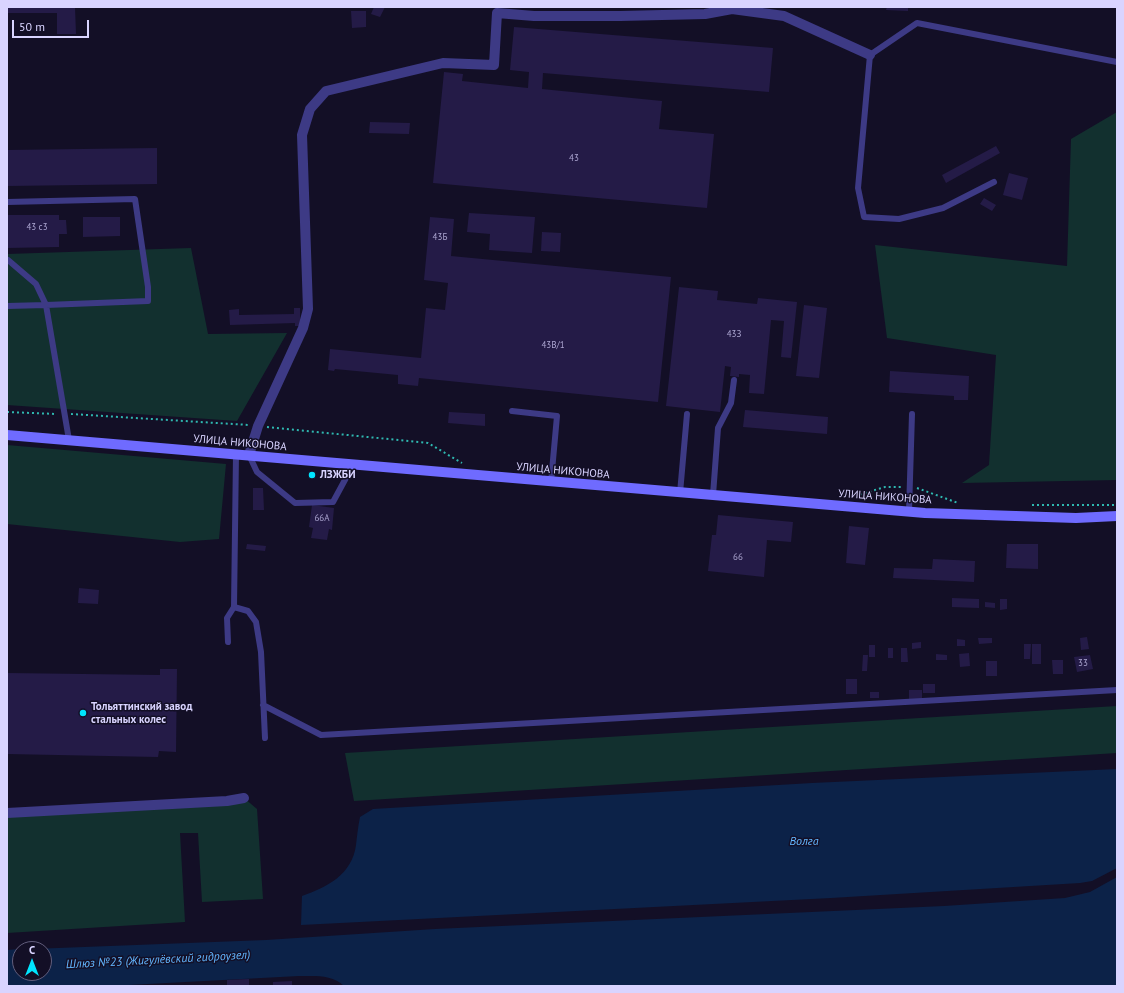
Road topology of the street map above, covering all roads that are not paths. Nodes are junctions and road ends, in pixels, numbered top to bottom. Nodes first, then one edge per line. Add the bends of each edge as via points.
1 (870, 56) junction
2 (1117, 62) edge
3 (994, 182) dead end
4 (7, 202) edge
5 (8, 260) edge
6 (7, 306) edge
7 (46, 306) junction
8 (734, 380) dead end
9 (512, 411) dead end
10 (687, 414) dead end
11 (912, 414) dead end
12 (7, 435) edge
13 (69, 440) junction
14 (236, 454) junction
15 (249, 455) junction
16 (353, 465) junction
17 (551, 482) junction
18 (680, 492) junction
19 (713, 495) junction
20 (909, 511) junction
21 (1117, 516) edge
22 (234, 607) junction
23 (228, 642) dead end
24 (1117, 690) edge
25 (263, 705) junction
26 (265, 738) dead end
27 (244, 798) dead end
28 (7, 813) edge

1 - 2 lane via 917,23
1 - 3 lane via 858,188 864,217 899,219 943,208
1 - 15 street via 784,16 732,9 705,14 620,16 534,16 497,13 494,65 443,63 326,91 310,109 302,135 308,309 303,328 258,426
4 - 7 lane via 135,199 148,301
5 - 7 lane via 36,284
6 - 7 lane
7 - 13 lane
8 - 19 lane via 731,403 718,428
9 - 17 lane via 557,416
10 - 18 lane
11 - 20 lane
12 - 13 main road, УЛИЦА НИКОНОВА
13 - 14 main road, УЛИЦА НИКОНОВА
14 - 15 main road, УЛИЦА НИКОНОВА
14 - 22 lane
15 - 16 main road, УЛИЦА НИКОНОВА
15 - 16 lane via 257,472 295,503 333,502
16 - 17 main road, УЛИЦА НИКОНОВА
17 - 18 main road, УЛИЦА НИКОНОВА
18 - 19 main road, УЛИЦА НИКОНОВА
19 - 20 main road, УЛИЦА НИКОНОВА
20 - 21 main road, УЛИЦА НИКОНОВА via 1076,518
22 - 23 lane via 227,618
22 - 25 lane via 248,611 256,622
24 - 25 lane via 321,735
25 - 26 lane
27 - 28 street

